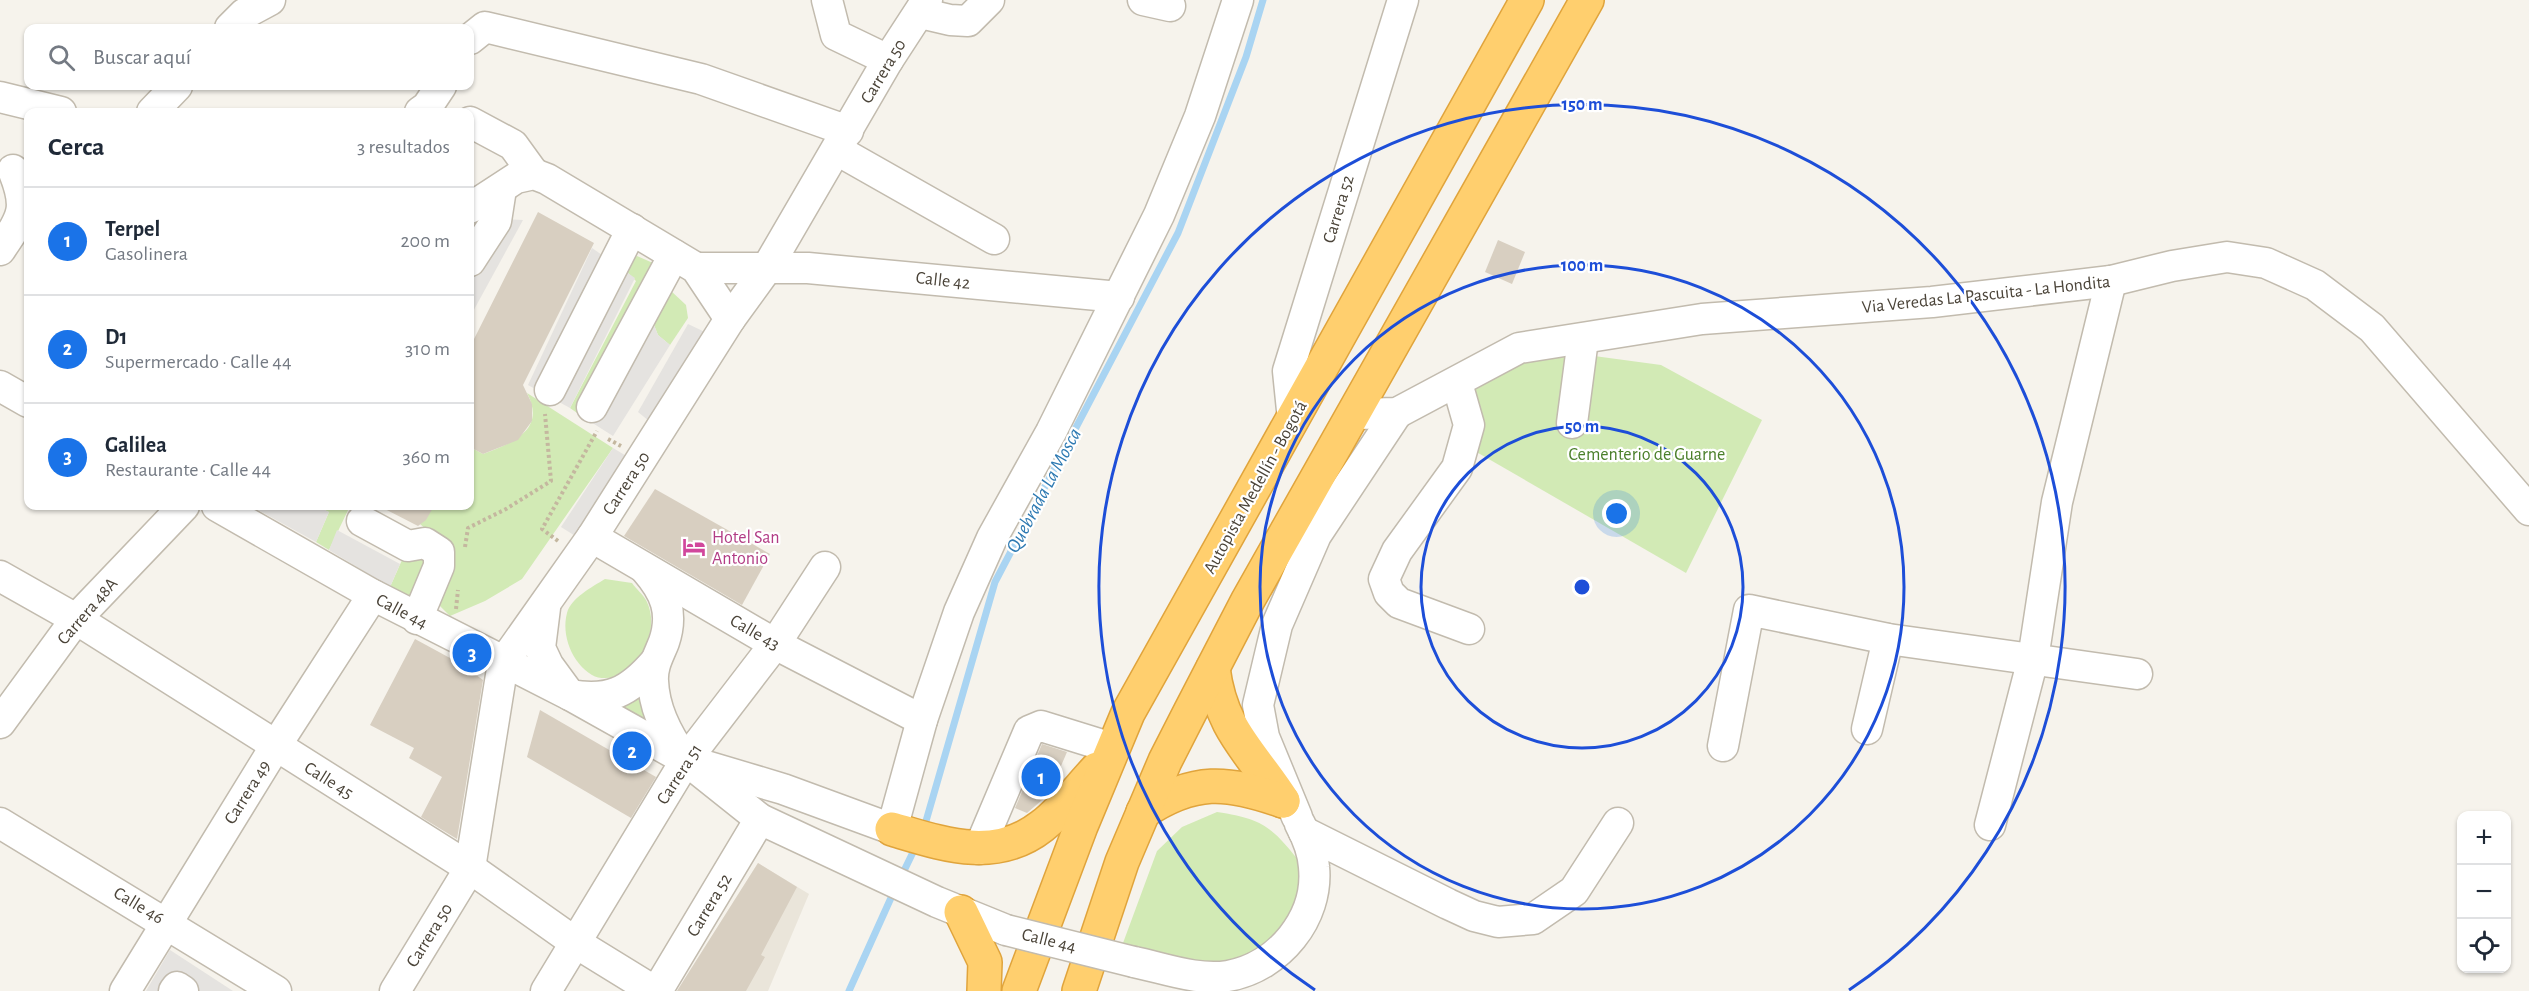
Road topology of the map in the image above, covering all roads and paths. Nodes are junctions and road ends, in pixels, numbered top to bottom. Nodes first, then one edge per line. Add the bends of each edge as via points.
1 (270, 0) edge
2 (827, 0) edge
3 (989, 0) edge
4 (1238, 0) edge
5 (1403, 0) edge
6 (1527, 0) edge
7 (1587, 0) edge
8 (923, 6) edge
9 (236, 14) edge
10 (474, 36) edge
11 (888, 60) junction
12 (173, 90) edge
13 (0, 97) edge
14 (45, 108) edge
15 (156, 108) edge
16 (474, 124) edge
17 (842, 140) junction
18 (13, 170) dead end
19 (534, 174) junction
20 (501, 189) junction
21 (474, 206) edge
22 (632, 229) junction
23 (994, 239) dead end
24 (0, 250) edge
25 (474, 255) edge
26 (685, 262) junction
27 (767, 268) junction
28 (2111, 281) junction
29 (1119, 297) junction
30 (730, 319) junction
31 (1583, 339) junction
32 (1456, 383) junction
33 (0, 386) edge
34 (24, 400) edge
35 (547, 401) joint
36 (1397, 413) junction
37 (1356, 414) junction
38 (595, 419) joint
39 (1293, 420) junction
40 (1572, 423) dead end
41 (608, 439) dead end
42 (624, 448) dead end
43 (180, 510) edge
44 (224, 510) edge
45 (2529, 510) edge
46 (362, 521) dead end
47 (585, 547) junction
48 (465, 549) dead end
49 (640, 564) junction
50 (825, 567) dead end
51 (0, 576) edge
52 (459, 581) dead end
53 (373, 596) junction
54 (551, 596) junction
55 (417, 619) junction
56 (76, 620) junction
57 (1469, 629) dead end
58 (449, 636) junction
59 (1888, 639) junction
60 (775, 644) junction
61 (2032, 659) junction
62 (655, 662) junction
63 (503, 663) junction
64 (1213, 668) junction
65 (2137, 674) dead end
66 (570, 695) junction
67 (922, 720) junction
68 (0, 723) edge
69 (1867, 729) dead end
70 (1723, 746) dead end
71 (275, 747) junction
72 (1110, 753) junction
73 (686, 760) junction
74 (1143, 812) junction
75 (1295, 817) junction
76 (760, 819) junction
77 (0, 823) edge
78 (1618, 823) dead end
79 (1990, 825) dead end
80 (897, 831) junction
81 (969, 848) junction
82 (470, 868) junction
83 (949, 907) junction
84 (166, 922) junction
85 (576, 943) junction
86 (125, 991) edge
87 (174, 991) edge
88 (183, 991) edge
89 (276, 991) edge
90 (395, 991) edge
91 (546, 991) edge
92 (656, 991) edge
93 (984, 991) edge
94 (1019, 991) edge
95 (1080, 991) edge

1 - 9 street
2 - 11 street via 836,35
3 - 8 street via 968,21 950,20
4 - 29 street via 1200,116 1159,215
5 - 39 street, Carrera 52 via 1288,371
6 - 39 highway, Autopista Medellín - Bogotá
7 - 37 highway
8 - 11 street, Carrera 50
10 - 17 street via 485,27 701,79
11 - 17 street, Carrera 50
12 - 15 street
13 - 14 street
16 - 19 street via 513,145
17 - 23 street
17 - 27 street, Carrera 50
18 - 24 street via 24,196 19,222
19 - 20 street via 516,178
19 - 22 street
20 - 21 street
20 - 25 street via 496,221
22 - 26 street
22 - 35 street
26 - 27 street, Calle 42
26 - 30 street
26 - 38 street
27 - 29 street, Calle 42 via 808,267
27 - 30 street, Carrera 50
28 - 31 street, Via Veredas La Pascuita - La Hondita via 1932,302 1702,319
28 - 45 street, Via Veredas La Pascuita - La Hondita via 2227,257 2266,263 2315,285 2372,328
28 - 61 street via 2056,502
29 - 67 street via 992,538 959,612
30 - 47 street, Carrera 50
31 - 32 street, Via Veredas La Pascuita - La Hondita via 1519,348
31 - 40 street
32 - 36 street, Via Veredas La Pascuita - La Hondita
32 - 57 street via 1469,425 1457,468 1397,551 1384,579 1399,603
33 - 34 street
35 - 48 path via 551,481 468,528
36 - 37 street, Via Veredas La Pascuita - La Hondita
36 - 75 street, Calle 44 via 1316,535 1277,626 1258,705 1264,737
37 - 64 highway
38 - 47 path via 542,529
39 - 72 highway, Autopista Medellín - Bogotá via 1162,651
41 - 42 path
43 - 56 street, Carrera 48A
44 - 53 street, Calle 44
46 - 55 street via 408,546 425,543 439,552 440,566
47 - 49 street, Calle 43
47 - 54 street, Carrera 50
49 - 54 street via 603,560 577,569
49 - 60 street, Calle 43
49 - 62 street via 663,590 668,615 665,639
50 - 60 street, Carrera 51
51 - 56 street, Calle 45
52 - 58 path
53 - 55 street, Calle 44
53 - 71 street, Carrera 49
54 - 63 street, Carrera 50
54 - 66 street via 540,648
55 - 58 street, Calle 44
56 - 68 street, Carrera 48A
56 - 71 street, Calle 45
58 - 63 street, Calle 44
59 - 61 street
59 - 69 street
59 - 70 street via 1749,610
60 - 67 street, Calle 43
60 - 73 street, Carrera 51
61 - 65 street
61 - 79 street
62 - 66 street via 639,681 617,694 593,699
62 - 73 street via 657,705 671,739
63 - 66 street, Calle 44
63 - 82 street, Carrera 50
64 - 74 highway
64 - 75 highway via 1226,720
66 - 73 street, Calle 44
67 - 80 street
71 - 82 street, Calle 45
71 - 84 street, Carrera 49
72 - 81 highway via 1044,825 1001,847
72 - 81 street via 1041,726 1029,731
72 - 94 highway, Autopista Medellín - Bogotá
73 - 76 street, Calle 44
73 - 80 street, Calle 44 via 783,789
73 - 85 street, Carrera 51
74 - 75 highway via 1178,792 1217,786 1257,792
74 - 95 highway via 1110,896
75 - 78 street via 1448,904 1498,922 1533,919 1574,891
75 - 83 street, Calle 44, bridge via 1314,867 1305,921 1282,948 1229,976 1203,977 1134,962 1006,930
76 - 83 street, Calle 44
76 - 92 street, Carrera 52
77 - 84 street, Calle 46
80 - 81 highway
82 - 85 street, Calle 45
82 - 90 street, Carrera 50
83 - 93 highway via 985,962
84 - 86 street, Carrera 49
84 - 89 street, Calle 46
85 - 91 street, Carrera 51
85 - 92 street, Calle 45
87 - 88 street via 177,987

